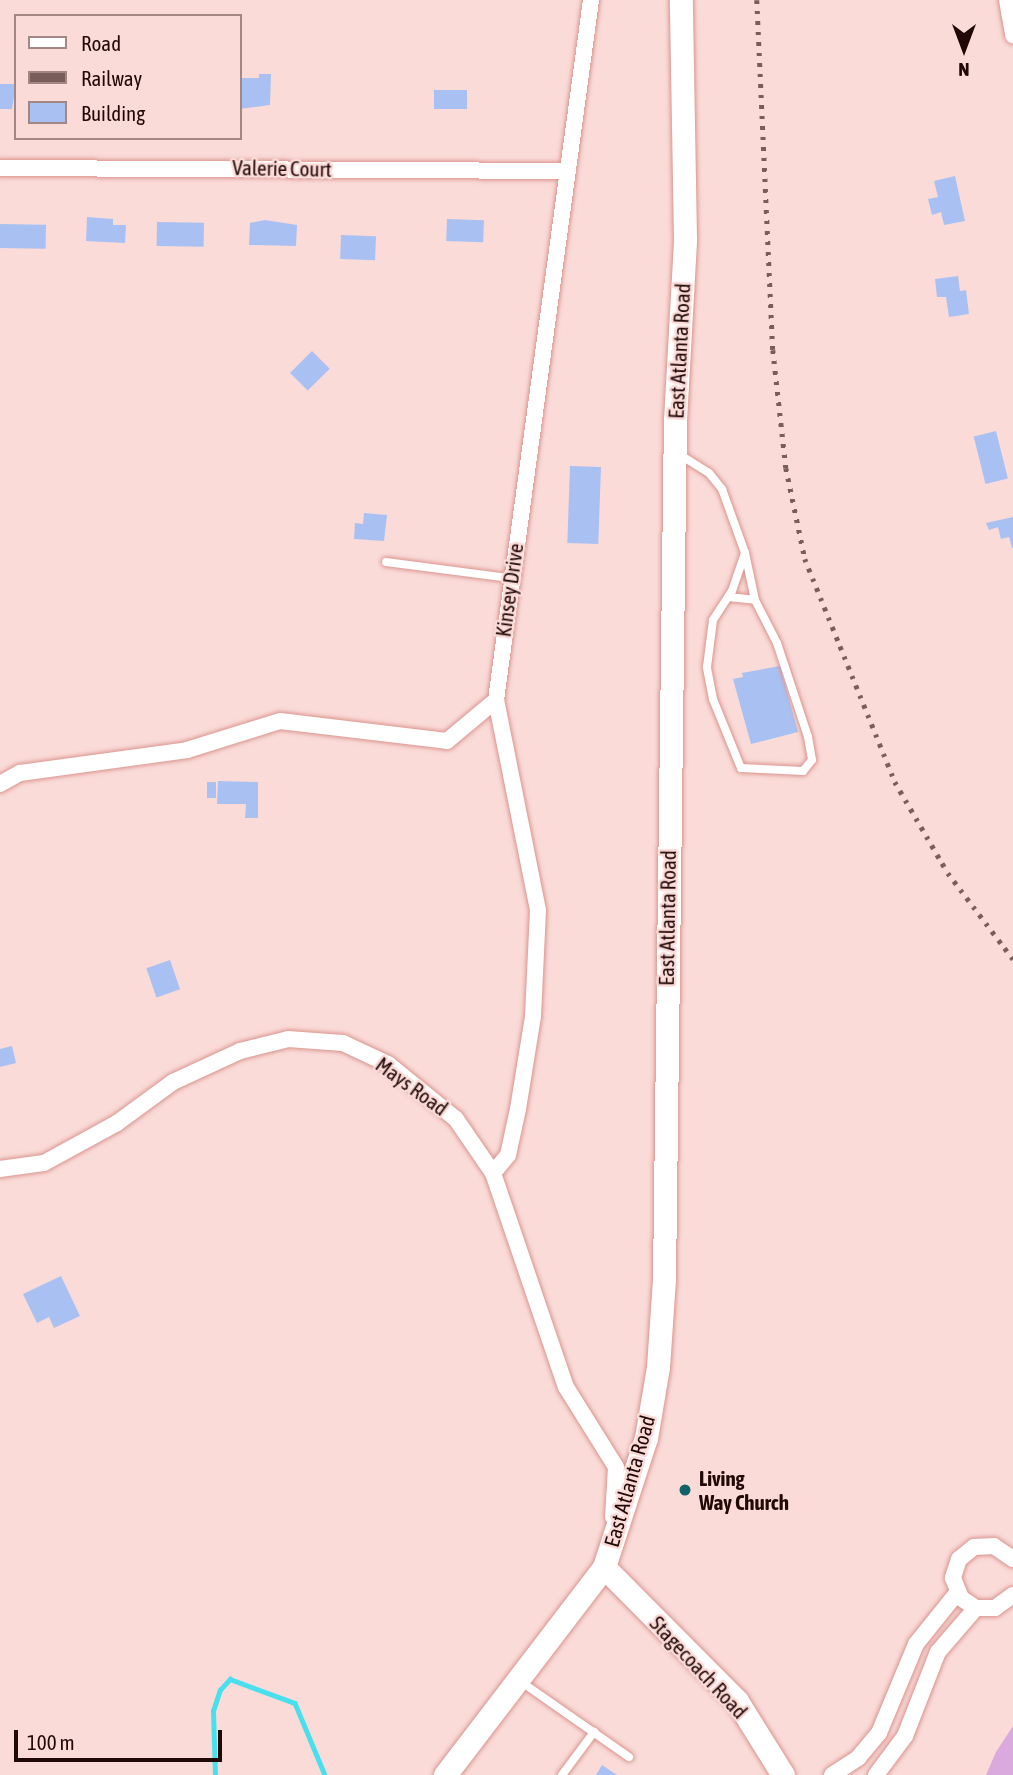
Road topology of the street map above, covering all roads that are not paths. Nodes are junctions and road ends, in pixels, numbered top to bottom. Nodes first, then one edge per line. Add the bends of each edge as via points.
1 (591, 0) edge
2 (681, 0) edge
3 (1007, 0) edge
4 (1013, 34) edge
5 (0, 167) edge
6 (564, 171) junction
7 (674, 451) junction
8 (746, 554) junction
9 (386, 562) dead end
10 (510, 578) junction
11 (728, 597) junction
12 (755, 600) junction
13 (496, 700) junction
14 (0, 784) edge
15 (0, 1169) edge
16 (493, 1173) junction
17 (1012, 1556) edge
18 (604, 1567) junction
19 (957, 1593) junction
20 (1013, 1595) edge
21 (976, 1608) junction
22 (520, 1681) junction
23 (594, 1732) junction
24 (629, 1757) dead end
25 (445, 1775) edge
26 (562, 1775) edge
27 (783, 1775) edge
28 (832, 1775) edge
29 (876, 1775) edge

1 - 6 street, Kinsey Drive
2 - 7 street, East Atlanta Road via 685,239
3 - 4 street
5 - 6 street, Valerie Court
6 - 10 street, Kinsey Drive via 561,227
7 - 8 lane via 709,473 722,489
7 - 18 street, East Atlanta Road via 660,1329 646,1438
8 - 11 lane
8 - 12 lane
9 - 10 lane
10 - 13 street, Kinsey Drive
11 - 12 lane
11 - 12 lane via 713,620 707,667 734,757 741,768 803,771 812,760 808,737 777,643
13 - 14 street via 447,741 280,721 187,750 20,773
13 - 16 street, Kinsey Drive via 538,910 533,1016 518,1109 508,1155
15 - 16 street, Mays Road via 44,1163 117,1123 173,1082 240,1051 288,1040 343,1043 388,1063 456,1119
16 - 18 street, Mays Road via 566,1387 616,1467 615,1506
17 - 19 street via 990,1545 967,1550 954,1570
18 - 22 street, East Atlanta Road
18 - 27 street, Stagecoach Road via 737,1701
19 - 21 street
19 - 28 street via 916,1644 879,1733 858,1758
20 - 21 street via 1000,1607
21 - 29 street via 938,1652 905,1736
22 - 23 lane
22 - 25 street, East Atlanta Road
23 - 24 lane
23 - 26 lane

